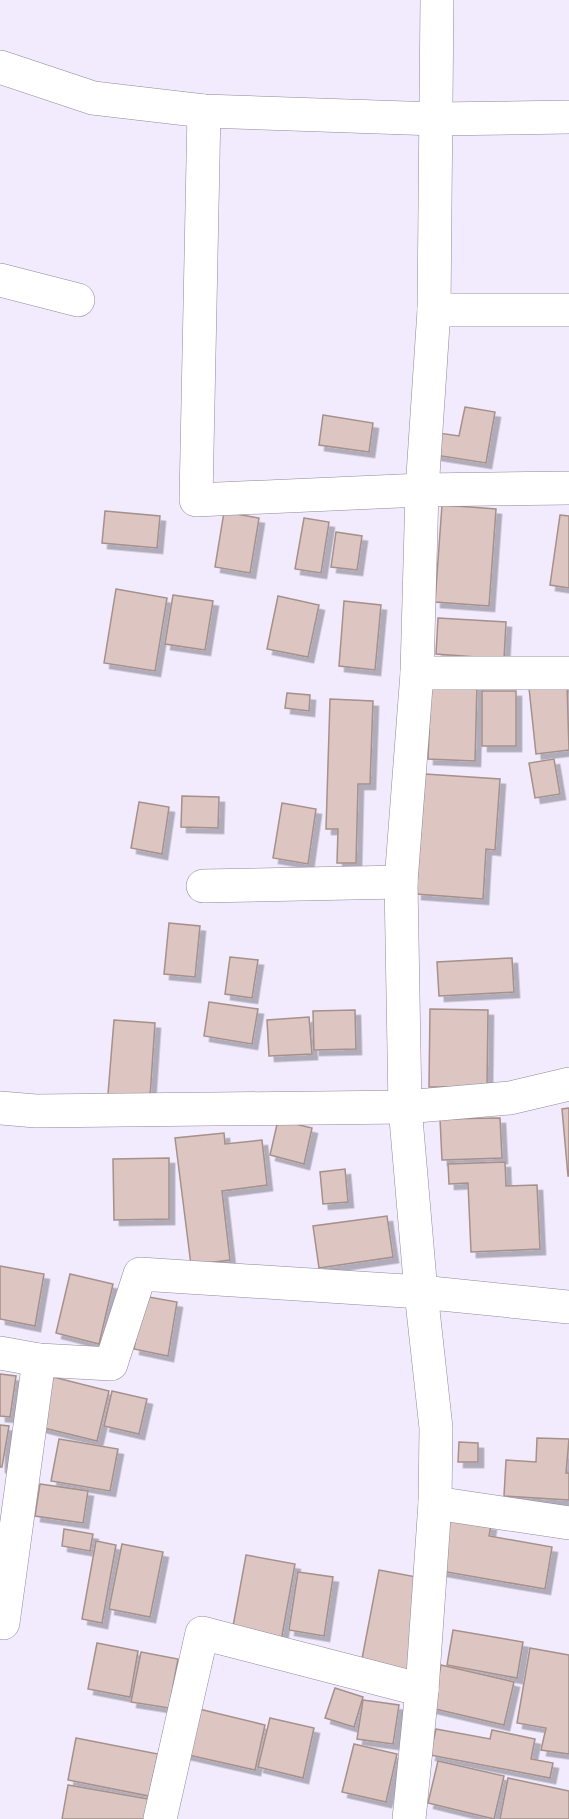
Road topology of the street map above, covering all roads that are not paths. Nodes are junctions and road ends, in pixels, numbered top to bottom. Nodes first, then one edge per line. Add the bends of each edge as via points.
1 (437, 0) edge
2 (0, 67) edge
3 (204, 111) junction
4 (569, 117) edge
5 (436, 119) junction
6 (0, 280) edge
7 (78, 300) dead end
8 (434, 310) junction
9 (569, 310) edge
10 (569, 488) edge
11 (422, 490) junction
12 (569, 673) edge
13 (417, 674) junction
14 (401, 882) junction
15 (203, 886) dead end
16 (569, 1084) edge
17 (405, 1107) junction
18 (0, 1108) edge
19 (421, 1292) junction
20 (569, 1307) edge
21 (0, 1353) edge
22 (39, 1359) junction
23 (435, 1503) junction
24 (569, 1523) edge
25 (3, 1623) dead end
26 (422, 1690) junction
27 (160, 1819) edge
28 (409, 1819) edge

1 - 5 street
2 - 3 street via 93,98
3 - 5 street
3 - 11 street via 196,500
4 - 5 street
5 - 8 street
6 - 7 street
8 - 9 street
8 - 11 street
10 - 11 street
11 - 13 street
12 - 13 street
13 - 14 street
14 - 15 street
14 - 17 street
16 - 17 street via 510,1098
17 - 18 street via 36,1111
17 - 19 street
19 - 20 street
19 - 22 street via 140,1274 111,1364
19 - 23 street via 436,1428
21 - 22 street
22 - 25 street
23 - 24 street
23 - 26 street
26 - 27 street via 202,1633
26 - 28 street

